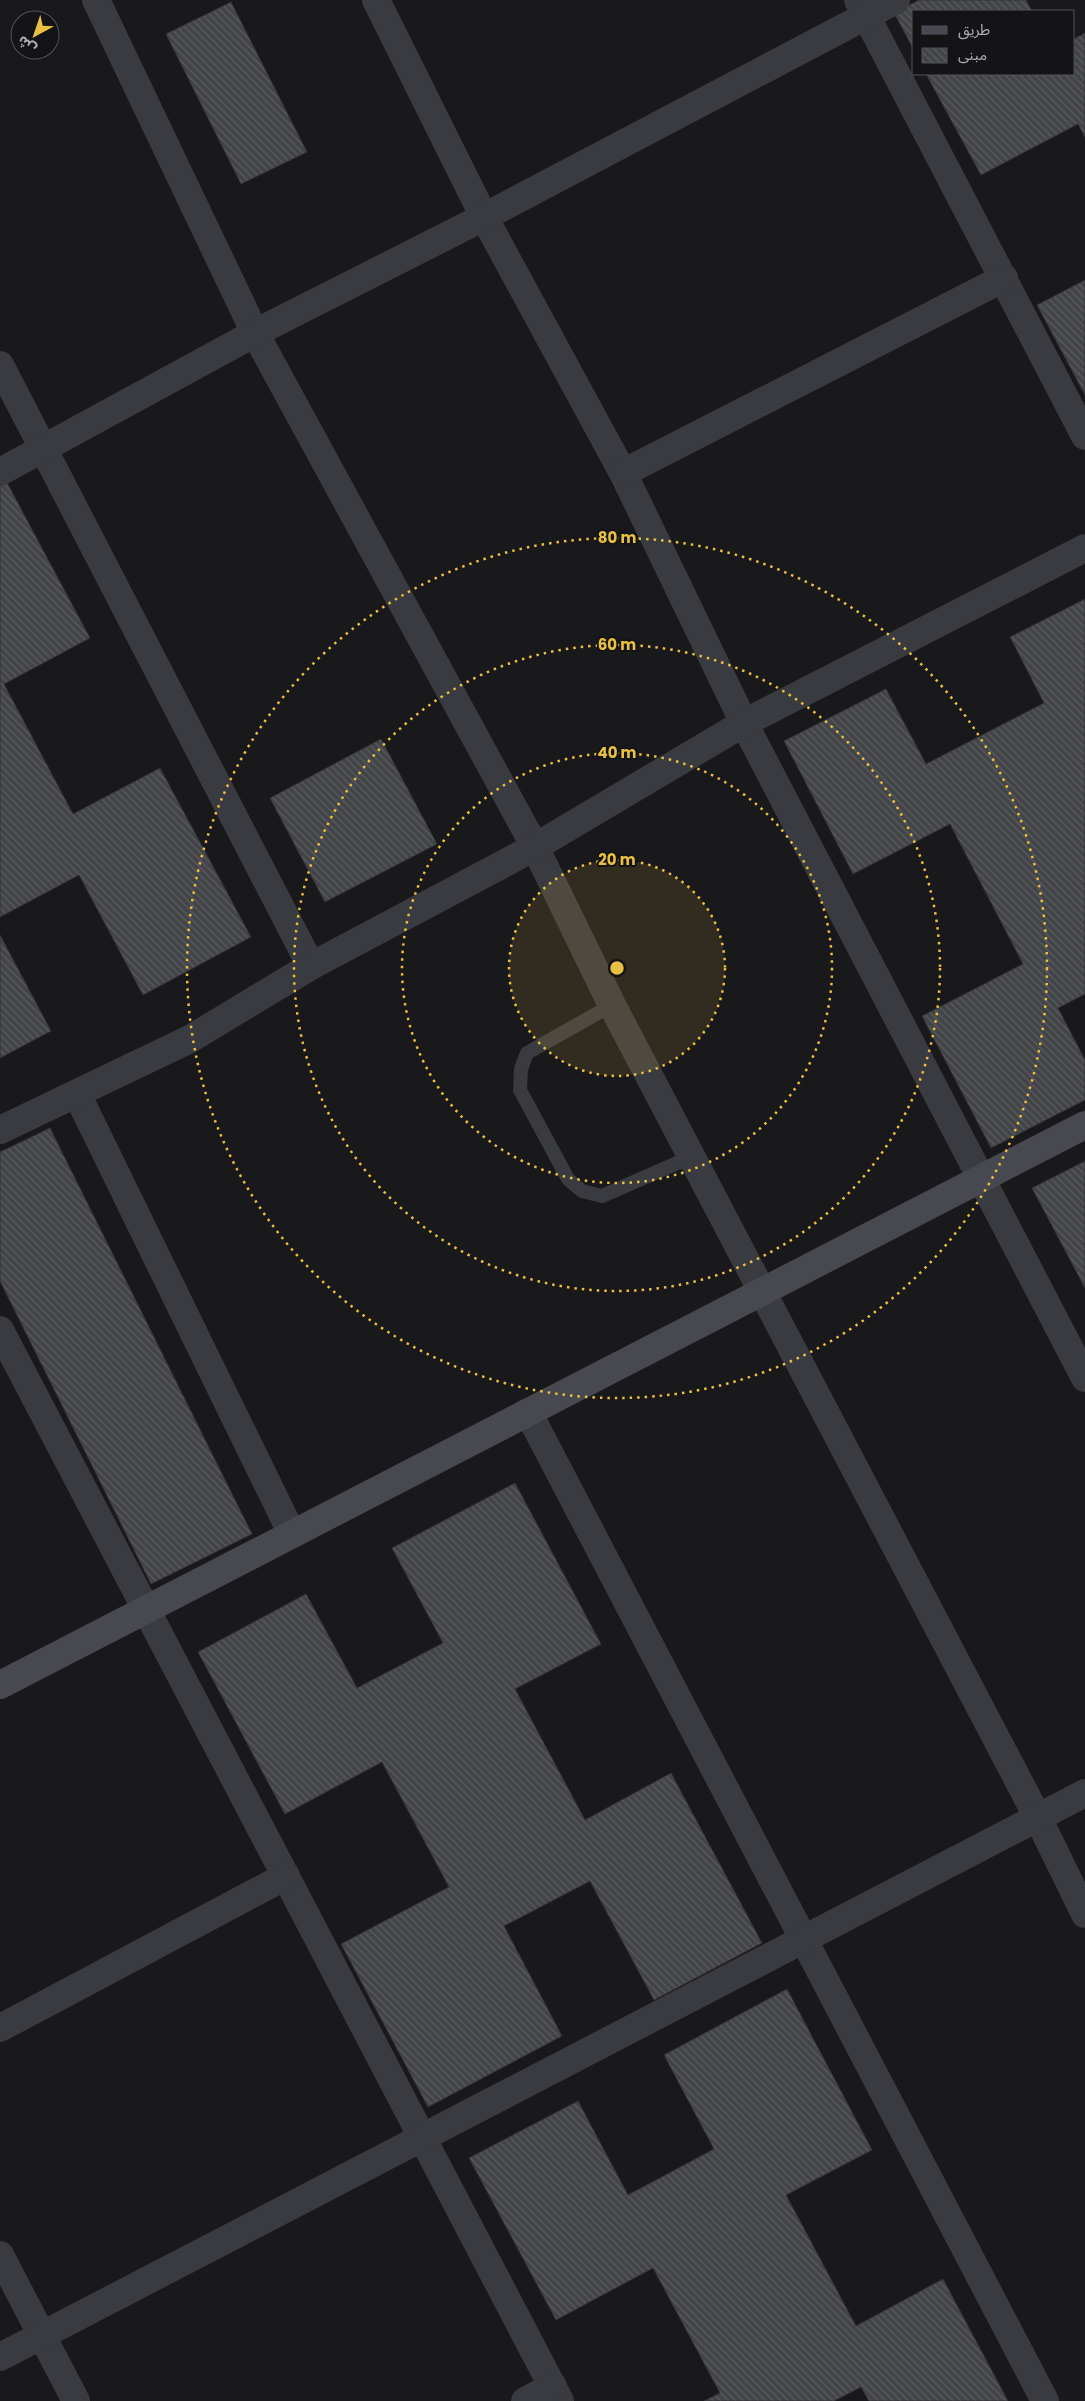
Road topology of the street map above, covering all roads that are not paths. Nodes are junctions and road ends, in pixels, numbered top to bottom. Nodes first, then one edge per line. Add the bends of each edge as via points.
1 (96, 0) edge
2 (376, 0) edge
3 (896, 0) edge
4 (862, 8) edge
5 (484, 217) junction
6 (1004, 278) junction
7 (255, 333) junction
8 (0, 365) edge
9 (1085, 436) edge
10 (45, 449) junction
11 (0, 472) edge
12 (623, 473) junction
13 (1085, 548) edge
14 (744, 723) junction
15 (535, 847) junction
16 (311, 966) junction
17 (612, 1005) junction
18 (77, 1094) junction
19 (1085, 1124) edge
20 (0, 1130) edge
21 (691, 1157) junction
22 (981, 1178) junction
23 (763, 1293) junction
24 (0, 1330) edge
25 (1085, 1378) edge
26 (528, 1412) junction
27 (292, 1534) junction
28 (146, 1609) junction
29 (0, 1685) edge
30 (1085, 1794) edge
31 (1038, 1818) junction
32 (286, 1876) junction
33 (1085, 1914) edge
34 (804, 1940) junction
35 (0, 2028) edge
36 (422, 2138) junction
37 (0, 2255) edge
38 (42, 2335) junction
39 (0, 2357) edge
40 (556, 2393) edge
41 (76, 2401) edge
42 (525, 2401) edge
43 (1045, 2401) edge

1 - 7 street
2 - 5 street
3 - 4 street
4 - 5 street
4 - 6 street
5 - 7 street
5 - 12 street
6 - 9 street
6 - 12 street
7 - 10 street
7 - 15 street
8 - 10 street
10 - 11 street
10 - 16 street
12 - 14 street
13 - 14 street
14 - 15 street
14 - 22 street
15 - 16 street
15 - 17 street
16 - 18 street via 190,1039
17 - 21 street
17 - 21 lane via 527,1053 521,1069 520,1090 568,1179 582,1191 602,1196
18 - 20 street
18 - 27 street
19 - 22 street
21 - 23 street
22 - 23 street
22 - 25 street
23 - 26 street
23 - 31 street
24 - 28 street
26 - 27 street
26 - 34 street
27 - 28 street
28 - 29 street
28 - 32 street
30 - 31 street
31 - 33 street
31 - 34 street
32 - 35 street
32 - 36 street
34 - 36 street
34 - 43 street
36 - 38 street
36 - 40 street
37 - 38 street
38 - 39 street
38 - 41 street
40 - 42 street

